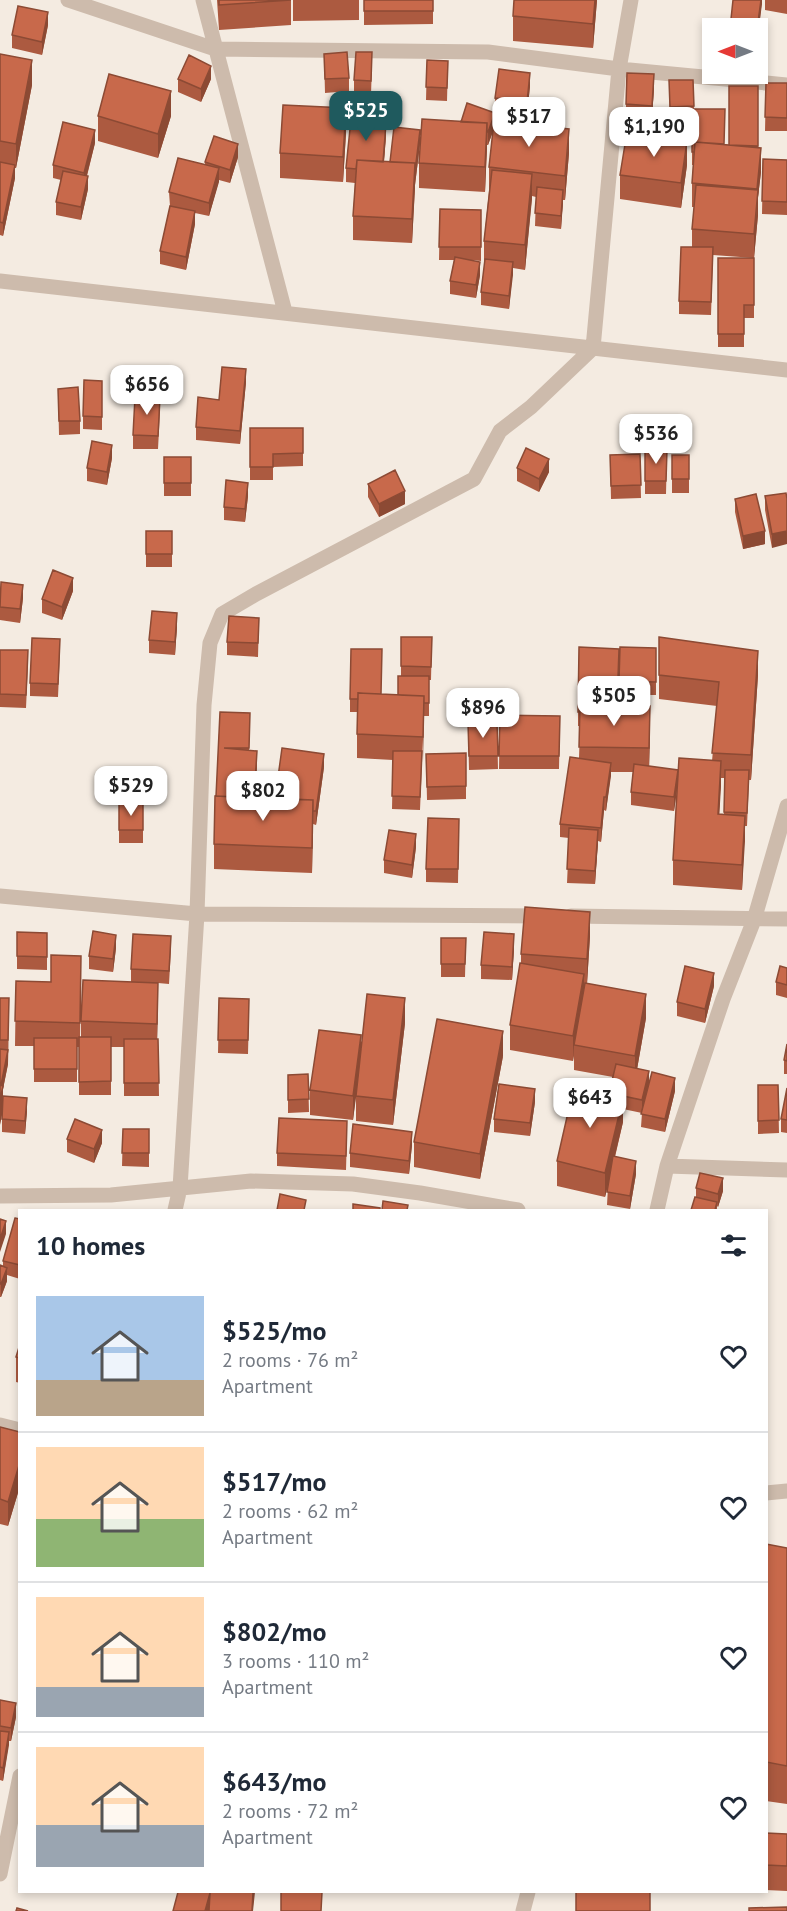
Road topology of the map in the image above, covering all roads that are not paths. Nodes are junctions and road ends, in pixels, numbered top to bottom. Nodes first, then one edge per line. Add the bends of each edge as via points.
1 (68, 0) edge
2 (203, 0) edge
3 (631, 0) edge
4 (215, 49) junction
5 (620, 69) junction
6 (787, 85) edge
7 (0, 281) edge
8 (285, 312) junction
9 (593, 348) junction
10 (787, 370) edge
11 (787, 806) edge
12 (0, 896) edge
13 (196, 914) junction
14 (754, 920) junction
15 (787, 920) edge
16 (667, 1166) junction
17 (787, 1170) edge
18 (180, 1188) junction
19 (0, 1196) edge
20 (175, 1209) edge
21 (512, 1209) edge
22 (657, 1209) edge
23 (0, 1425) edge
24 (18, 1430) edge
25 (787, 1491) edge
26 (768, 1494) edge
27 (18, 1786) edge
28 (0, 1874) edge
29 (528, 1893) edge
30 (523, 1911) edge

1 - 4 street
2 - 4 street
3 - 5 street
4 - 5 street via 488,52
4 - 8 street
5 - 6 street
5 - 9 street
7 - 8 street
8 - 9 street
9 - 10 street
9 - 13 street via 500,431 474,479 222,614 210,644 204,705
11 - 14 street
12 - 13 street
13 - 14 street
13 - 18 street
14 - 15 street
14 - 16 street
16 - 17 street
16 - 22 street
18 - 19 street via 111,1195
18 - 20 street
18 - 21 street via 251,1181 353,1184
23 - 24 street
25 - 26 street
27 - 28 street
29 - 30 street

